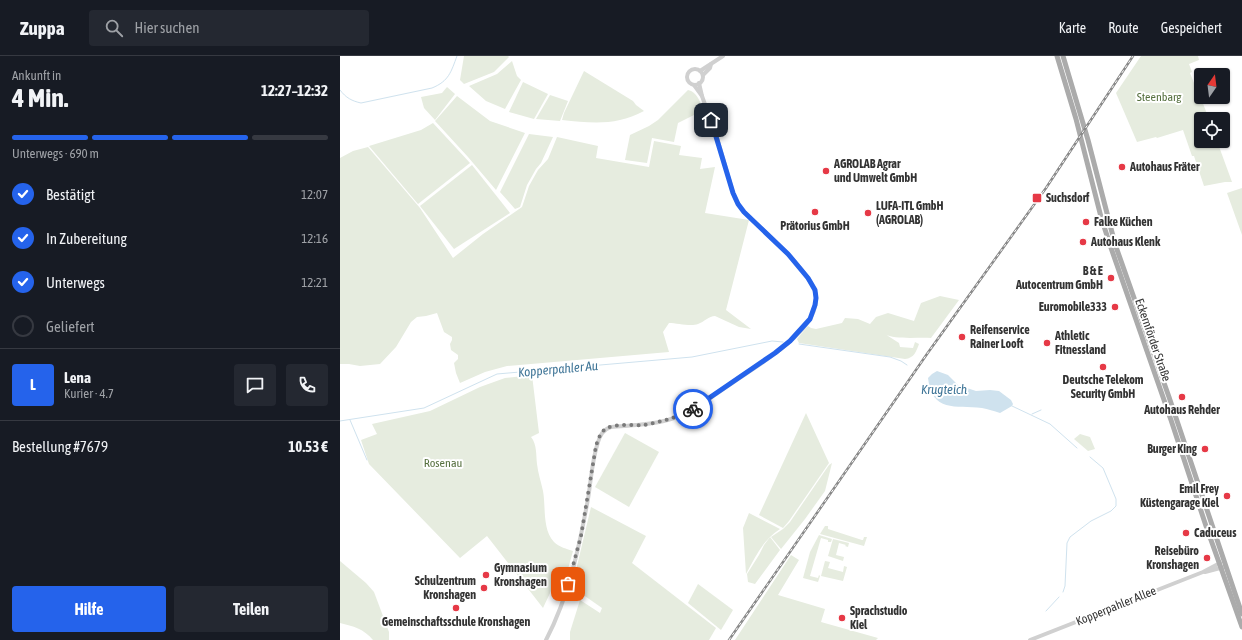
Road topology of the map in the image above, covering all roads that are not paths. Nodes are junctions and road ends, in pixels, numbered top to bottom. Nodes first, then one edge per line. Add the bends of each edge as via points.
1 (723, 56) edge
2 (1057, 56) edge
3 (1063, 56) edge
4 (701, 73) junction
5 (699, 83) junction
6 (694, 85) junction
7 (702, 96) junction
8 (1173, 420) junction
9 (1222, 565) junction
10 (1242, 614) edge
11 (1242, 627) edge
12 (546, 640) edge
13 (1030, 640) edge

1 - 4 street
2 - 8 main road, Eckernförder Straße via 1101,217
3 - 8 main road, Eckernförder Straße via 1115,244
4 - 5 street via 702,80
4 - 6 street via 697,69 688,73 688,81
5 - 6 street
5 - 7 street
6 - 7 street
7 - 12 street via 738,204 788,254 814,287 816,298 812,316 805,327 775,353 692,409 674,418 655,423 611,427 605,430 596,446 587,506 571,576
8 - 9 main road, Eckernförder Straße
9 - 10 main road, Eckernförder Straße
9 - 11 main road, Eckernförder Straße
9 - 13 street, Kopperpahler Allee

